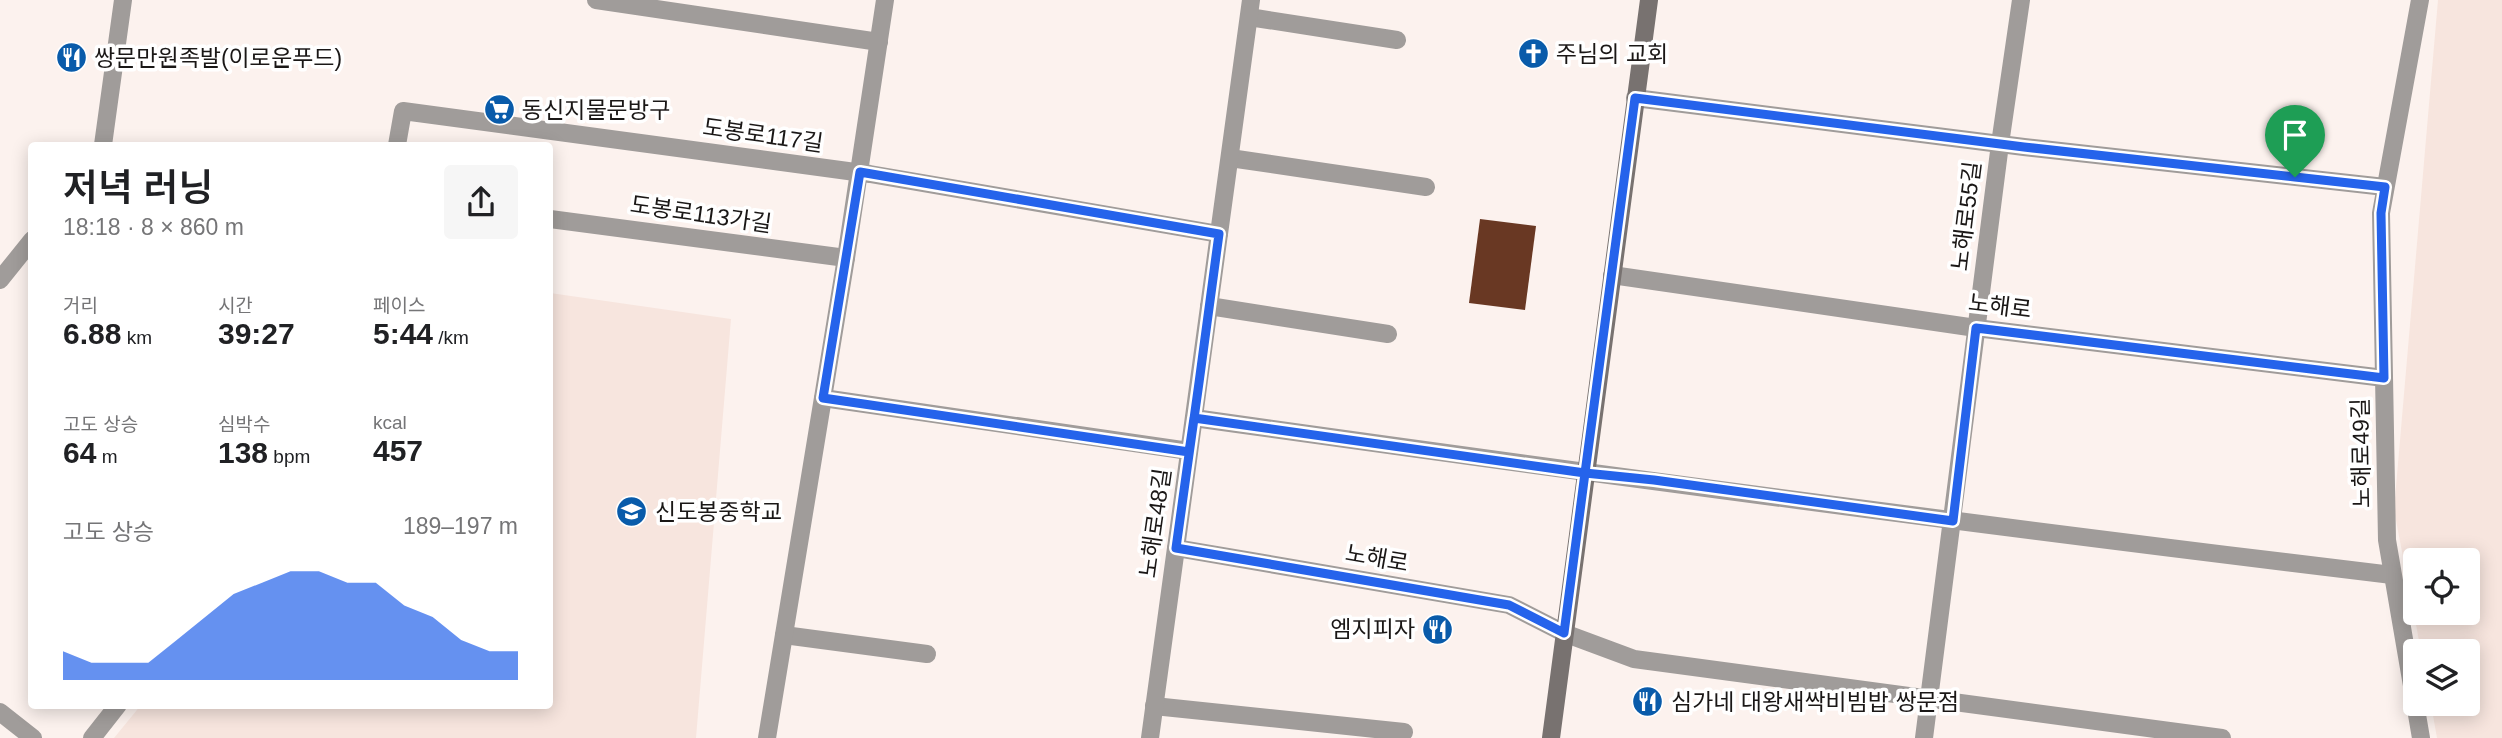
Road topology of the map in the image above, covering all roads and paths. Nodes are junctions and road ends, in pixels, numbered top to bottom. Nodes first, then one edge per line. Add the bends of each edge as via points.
1 (123, 0) edge
2 (596, 0) edge
3 (885, 0) edge
4 (1649, 0) edge
5 (2021, 0) edge
6 (2417, 0) edge
7 (1250, 8) edge
8 (1397, 40) dead end
9 (879, 42) junction
10 (1635, 98) junction
11 (103, 142) edge
12 (398, 142) edge
13 (2000, 144) junction
14 (1230, 158) junction
15 (860, 172) junction
16 (1426, 187) dead end
17 (2385, 187) junction
18 (553, 219) edge
19 (1219, 234) junction
20 (28, 245) edge
21 (846, 258) junction
22 (1612, 275) junction
23 (0, 280) edge
24 (1209, 306) junction
25 (1976, 328) junction
26 (1388, 334) dead end
27 (2384, 378) junction
28 (823, 398) junction
29 (1194, 418) junction
30 (1189, 452) junction
31 (1585, 473) junction
32 (1953, 521) junction
33 (1176, 548) junction
34 (2392, 575) junction
35 (1564, 633) junction
36 (784, 635) junction
37 (928, 654) dead end
38 (1929, 700) junction
39 (1154, 706) junction
40 (115, 709) edge
41 (0, 712) edge
42 (1404, 732) dead end
43 (33, 738) edge
44 (92, 738) edge
45 (767, 738) edge
46 (1150, 738) edge
47 (1551, 738) edge
48 (1924, 738) edge
49 (2222, 738) edge
50 (2421, 738) edge

1 - 11 street
2 - 9 street
3 - 9 street
4 - 10 main road
5 - 13 street, 노해로55길
6 - 17 street, 노해로49길
7 - 8 street, 노해로48길
7 - 14 street, 노해로48길
9 - 15 street
10 - 13 street
10 - 22 main road
12 - 15 street, 도봉로117길 via 403,111
13 - 17 street
13 - 25 street, 노해로55길
14 - 16 street
14 - 19 street, 노해로48길
15 - 19 street, 도봉로117길
15 - 21 street
17 - 27 street, 노해로49길 via 2381,213
18 - 21 street, 도봉로113가길
19 - 24 street, 노해로48길
20 - 23 street
21 - 28 street
22 - 25 street, 노해로
22 - 31 main road
24 - 26 street
24 - 29 street, 노해로48길
25 - 27 street, 노해로
25 - 32 street, 노해로55길
27 - 34 street, 노해로49길 via 2387,540
28 - 30 street
28 - 36 street
29 - 30 street, 노해로48길
29 - 31 street
30 - 33 street, 노해로48길
31 - 32 street
31 - 35 main road
32 - 34 street
32 - 38 street, 노해로55길
33 - 35 street, 노해로 via 1509,605
33 - 39 street, 노해로48길
34 - 50 street, 노해로49길
35 - 38 street, 노해로 via 1634,659
35 - 47 main road
36 - 37 street
36 - 45 street
38 - 48 street, 노해로55길
38 - 49 street, 노해로
39 - 42 street
39 - 46 street, 노해로48길
40 - 44 street
41 - 43 street

